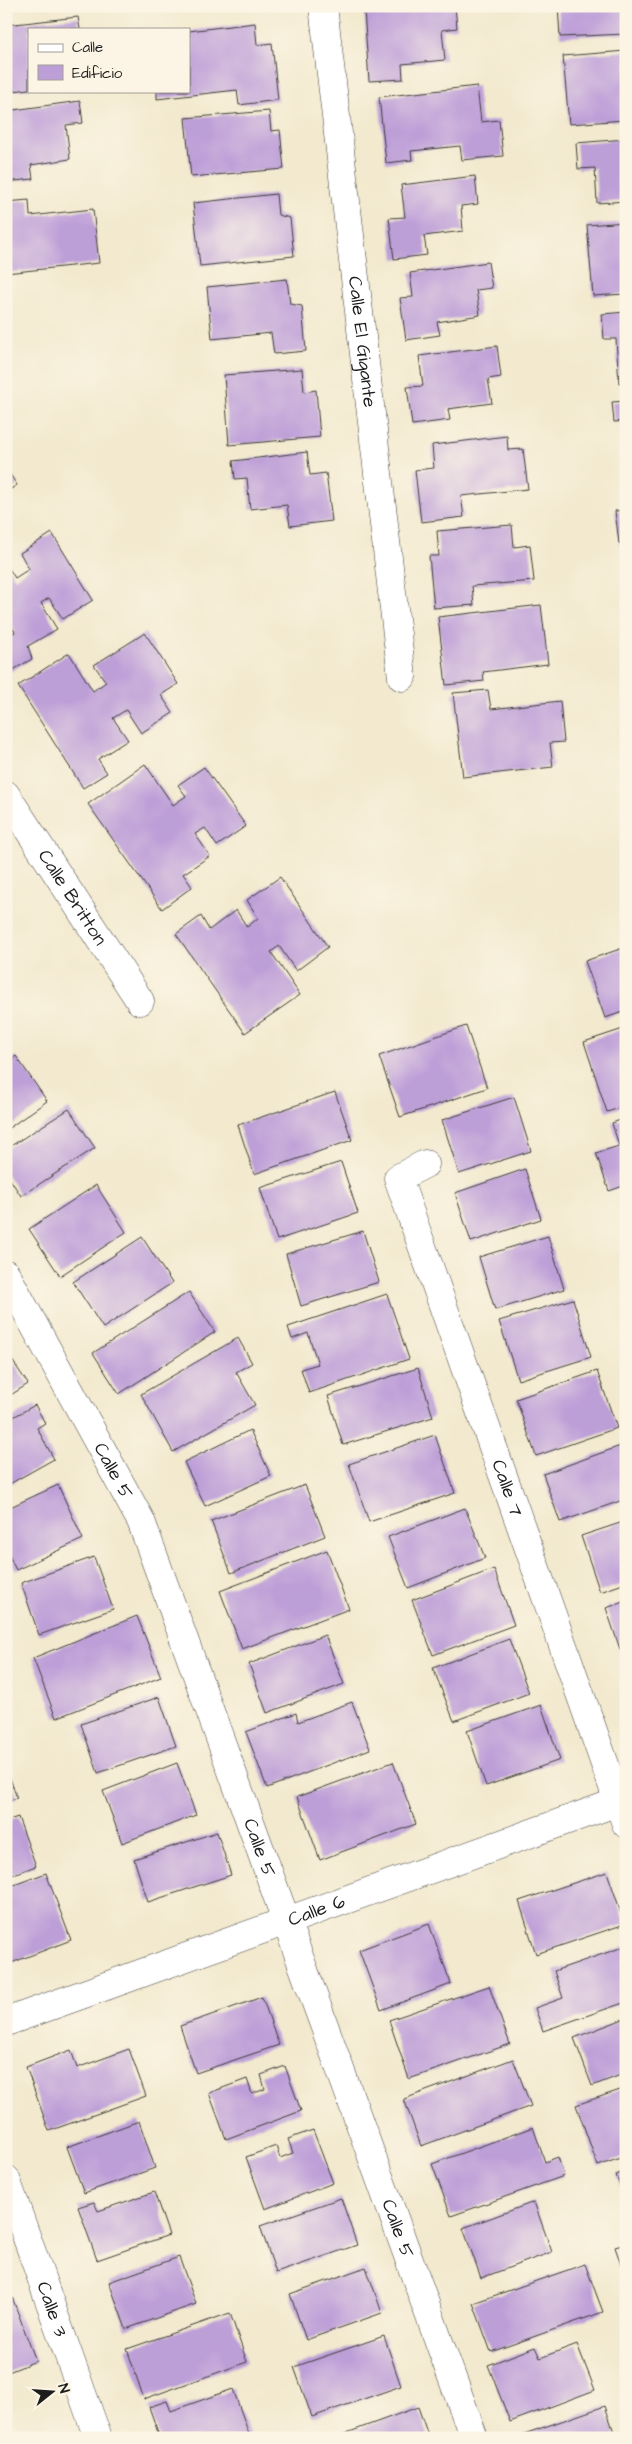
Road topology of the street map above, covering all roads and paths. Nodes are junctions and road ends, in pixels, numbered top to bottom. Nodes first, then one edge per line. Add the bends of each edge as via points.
1 (323, 6) edge
2 (402, 677) dead end
3 (6, 795) edge
4 (140, 1001) dead end
5 (425, 1164) dead end
6 (6, 1274) edge
7 (623, 1808) edge
8 (287, 1922) junction
9 (6, 2022) edge
10 (6, 2179) edge
11 (15, 2234) edge
12 (98, 2438) edge
13 (474, 2438) edge

1 - 2 street, Calle El Gigante
3 - 4 street, Calle Britton
5 - 7 street, Calle 7 via 398,1178
6 - 8 street, Calle 5 via 141,1521
7 - 8 street, Calle 6
8 - 9 street, Calle 6
8 - 13 street, Calle 5
10 - 11 street, Calle 3
11 - 12 street, Calle 3

